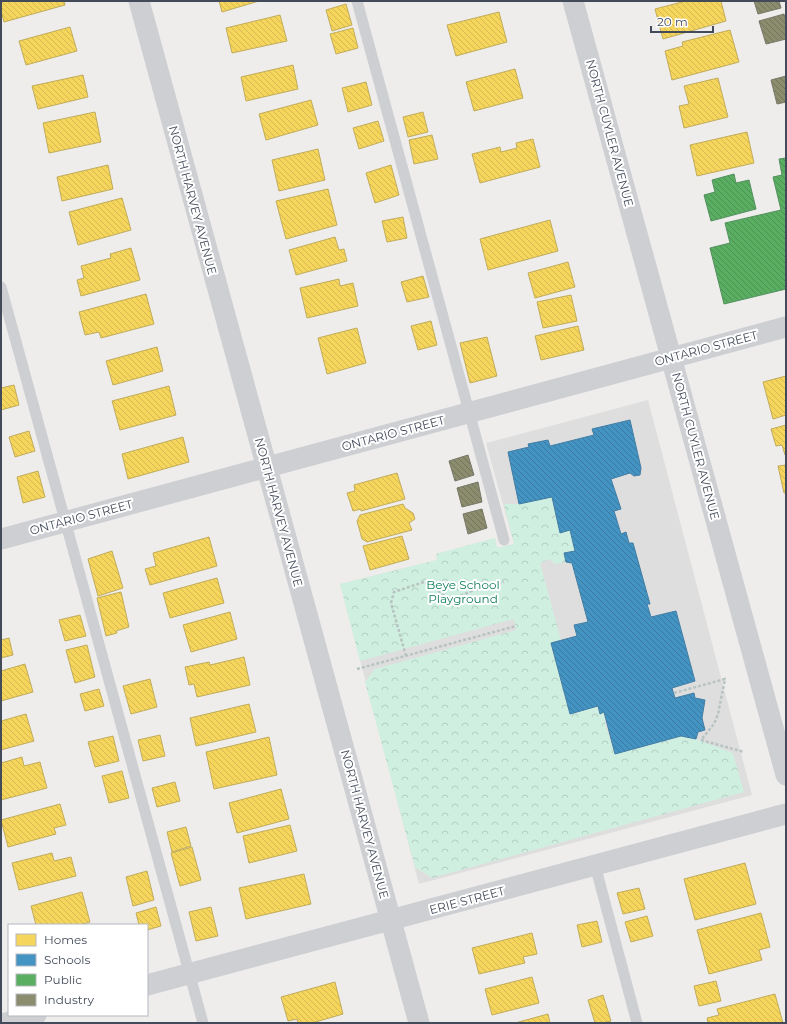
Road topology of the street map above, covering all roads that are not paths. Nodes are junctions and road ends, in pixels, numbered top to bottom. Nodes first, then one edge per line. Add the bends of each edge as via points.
1 (139, 1) edge
2 (357, 1) edge
3 (573, 1) edge
4 (1, 287) edge
5 (786, 327) edge
6 (672, 358) junction
7 (470, 412) junction
8 (266, 467) junction
9 (66, 521) junction
10 (1, 539) edge
11 (504, 540) dead end
12 (786, 774) edge
13 (786, 814) edge
14 (595, 865) junction
15 (391, 920) junction
16 (189, 974) junction
17 (148, 985) edge
18 (32, 1016) edge
19 (6, 1023) edge
20 (203, 1023) edge
21 (419, 1023) edge
22 (637, 1023) edge

1 - 8 street, NORTH HARVEY AVENUE
2 - 7 lane
3 - 6 street, NORTH CUYLER AVENUE
4 - 9 lane
5 - 6 street, ONTARIO STREET
6 - 7 street, ONTARIO STREET
6 - 12 street, NORTH CUYLER AVENUE
7 - 8 street, ONTARIO STREET
7 - 11 lane
8 - 9 street, ONTARIO STREET
8 - 15 street, NORTH HARVEY AVENUE
9 - 10 street, ONTARIO STREET
9 - 16 lane
13 - 14 street, ERIE STREET
14 - 15 street, ERIE STREET
14 - 22 lane
15 - 16 street, ERIE STREET
15 - 21 street, NORTH HARVEY AVENUE
16 - 17 street, ERIE STREET
16 - 20 lane
18 - 19 street

